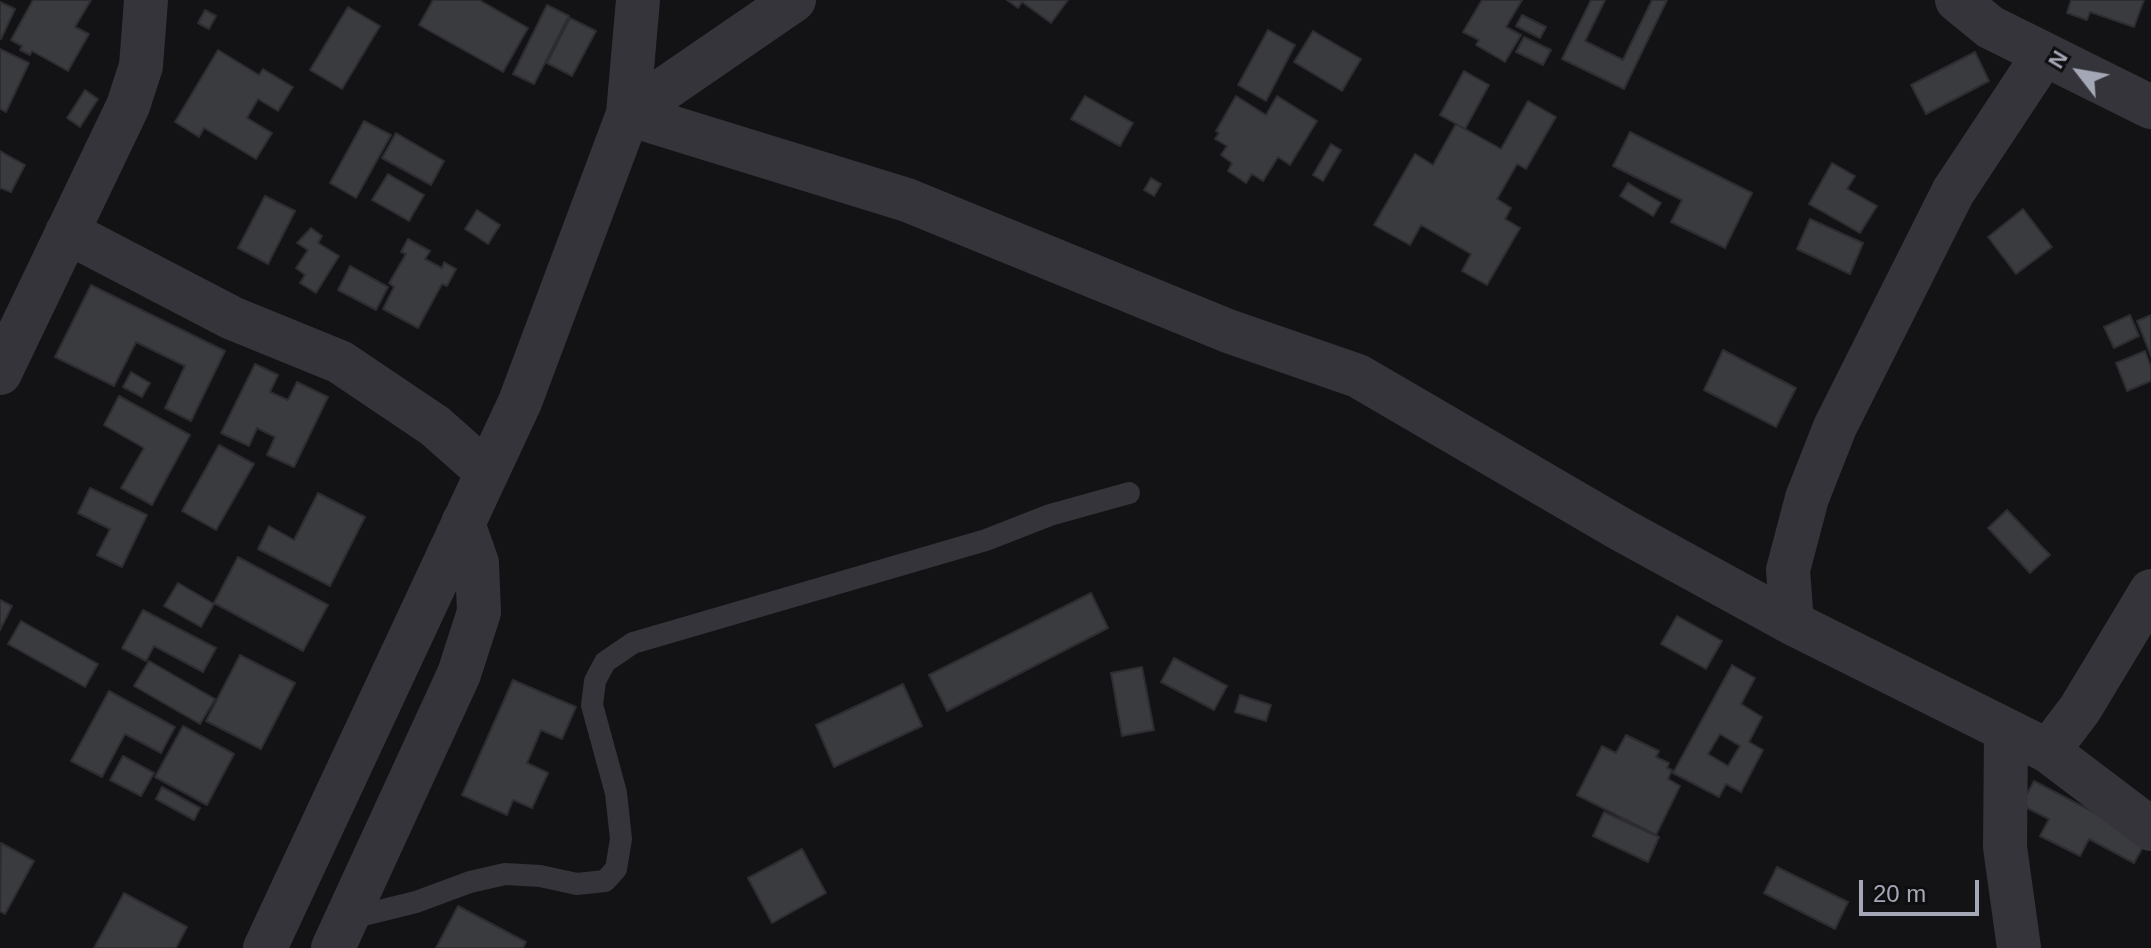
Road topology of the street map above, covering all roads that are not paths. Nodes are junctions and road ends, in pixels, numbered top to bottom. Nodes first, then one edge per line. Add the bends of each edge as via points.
1 (146, 0) edge
2 (638, 0) edge
3 (794, 0) edge
4 (1957, 0) edge
5 (2043, 56) junction
6 (2151, 107) edge
7 (628, 114) junction
8 (67, 232) junction
9 (0, 373) edge
10 (487, 472) junction
11 (1129, 493) dead end
12 (463, 523) junction
13 (2151, 591) edge
14 (1792, 623) junction
15 (2006, 730) junction
16 (2048, 751) junction
17 (2151, 829) edge
18 (340, 934) edge
19 (265, 948) edge
20 (2019, 948) edge

1 - 8 street via 141,66 132,93
2 - 7 street
3 - 7 street
4 - 5 street via 1990,27
5 - 6 street
5 - 14 street via 1953,192 1835,427 1807,498 1788,570
7 - 10 street via 520,402
7 - 14 street via 907,200 1228,331 1358,376
8 - 9 street
8 - 10 street via 232,318 340,362 435,426
10 - 12 street
11 - 18 lane via 633,643 605,662 595,681 592,705 616,793 621,839 616,869 605,881 577,884 505,874 416,902
12 - 18 street via 477,563 479,612 459,674
12 - 19 street
13 - 16 street via 2080,709
14 - 15 street
15 - 16 street
15 - 20 street via 2005,847
16 - 17 street

